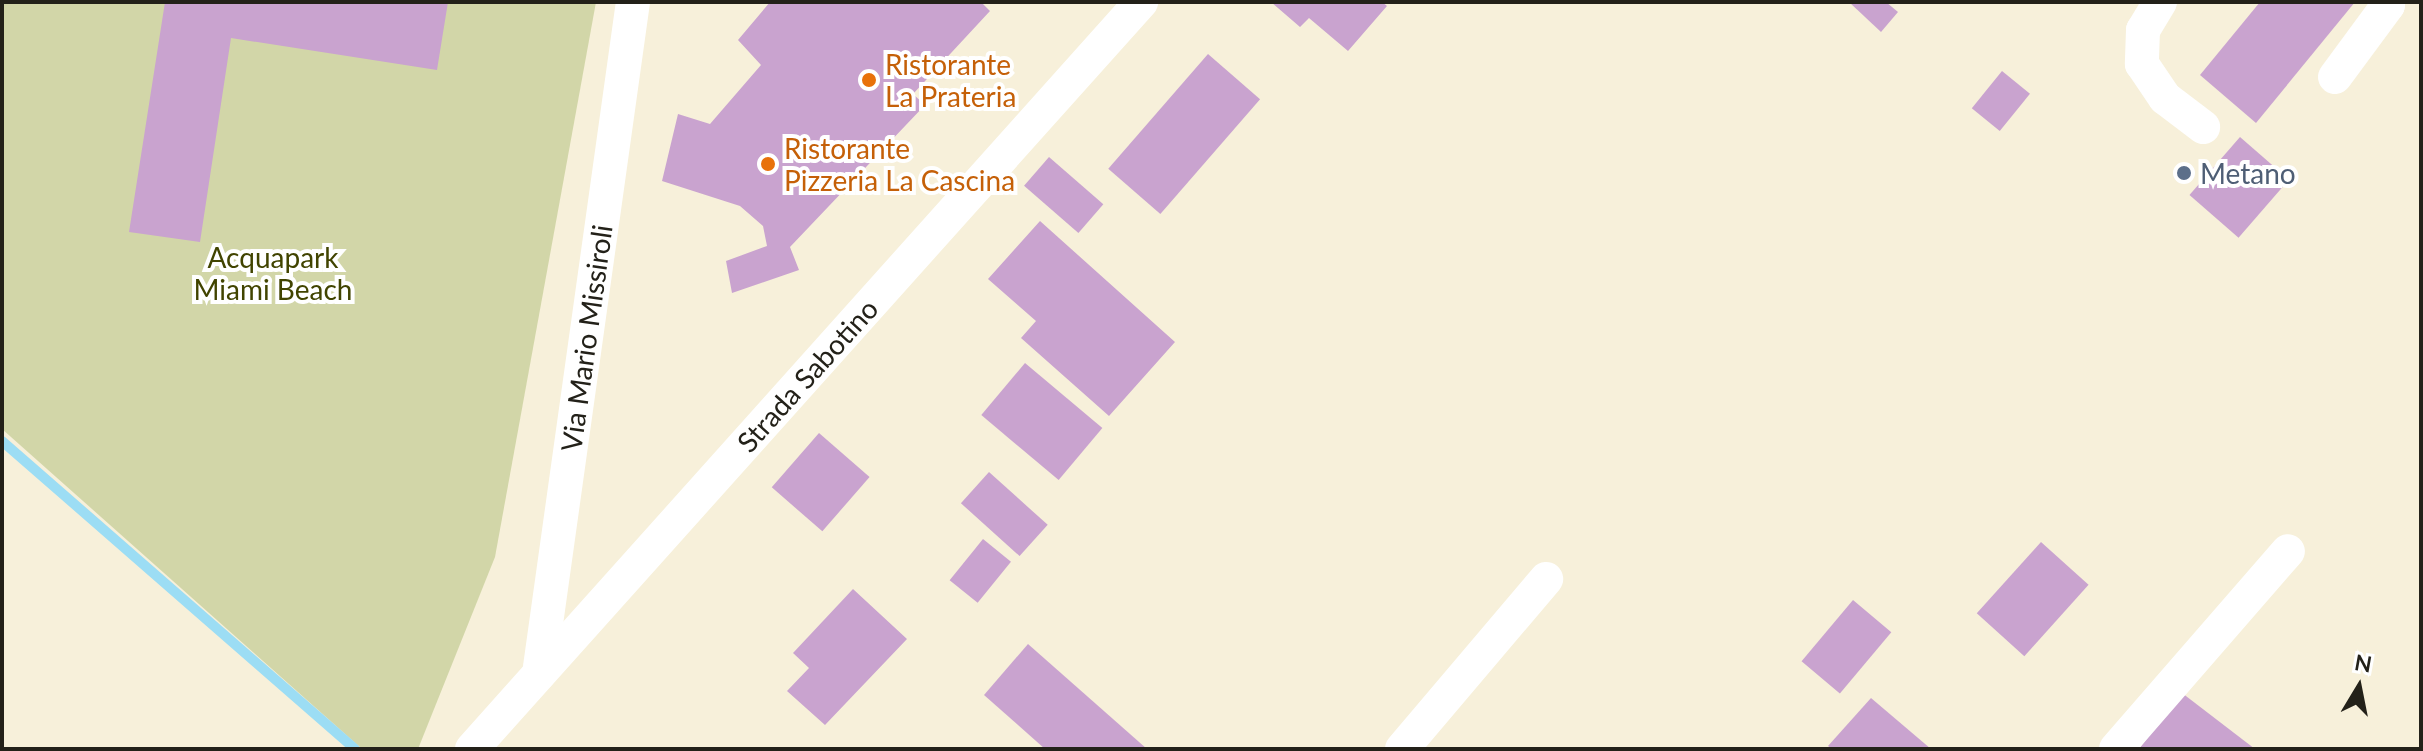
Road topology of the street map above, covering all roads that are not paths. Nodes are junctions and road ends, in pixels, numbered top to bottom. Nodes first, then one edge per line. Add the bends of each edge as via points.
1 (633, 2) edge
2 (1141, 2) edge
3 (2160, 2) edge
4 (2385, 2) edge
5 (2335, 77) dead end
6 (2203, 127) dead end
7 (2288, 551) dead end
8 (1546, 579) dead end
9 (539, 674) junction
10 (472, 749) edge
11 (1402, 749) edge
12 (2116, 749) edge

1 - 9 street, Via Mario Missiroli
2 - 9 street, Strada Sabotino
3 - 6 street via 2143,30 2142,64 2165,98
4 - 5 street
7 - 12 street
8 - 11 street
9 - 10 street, Strada Sabotino

